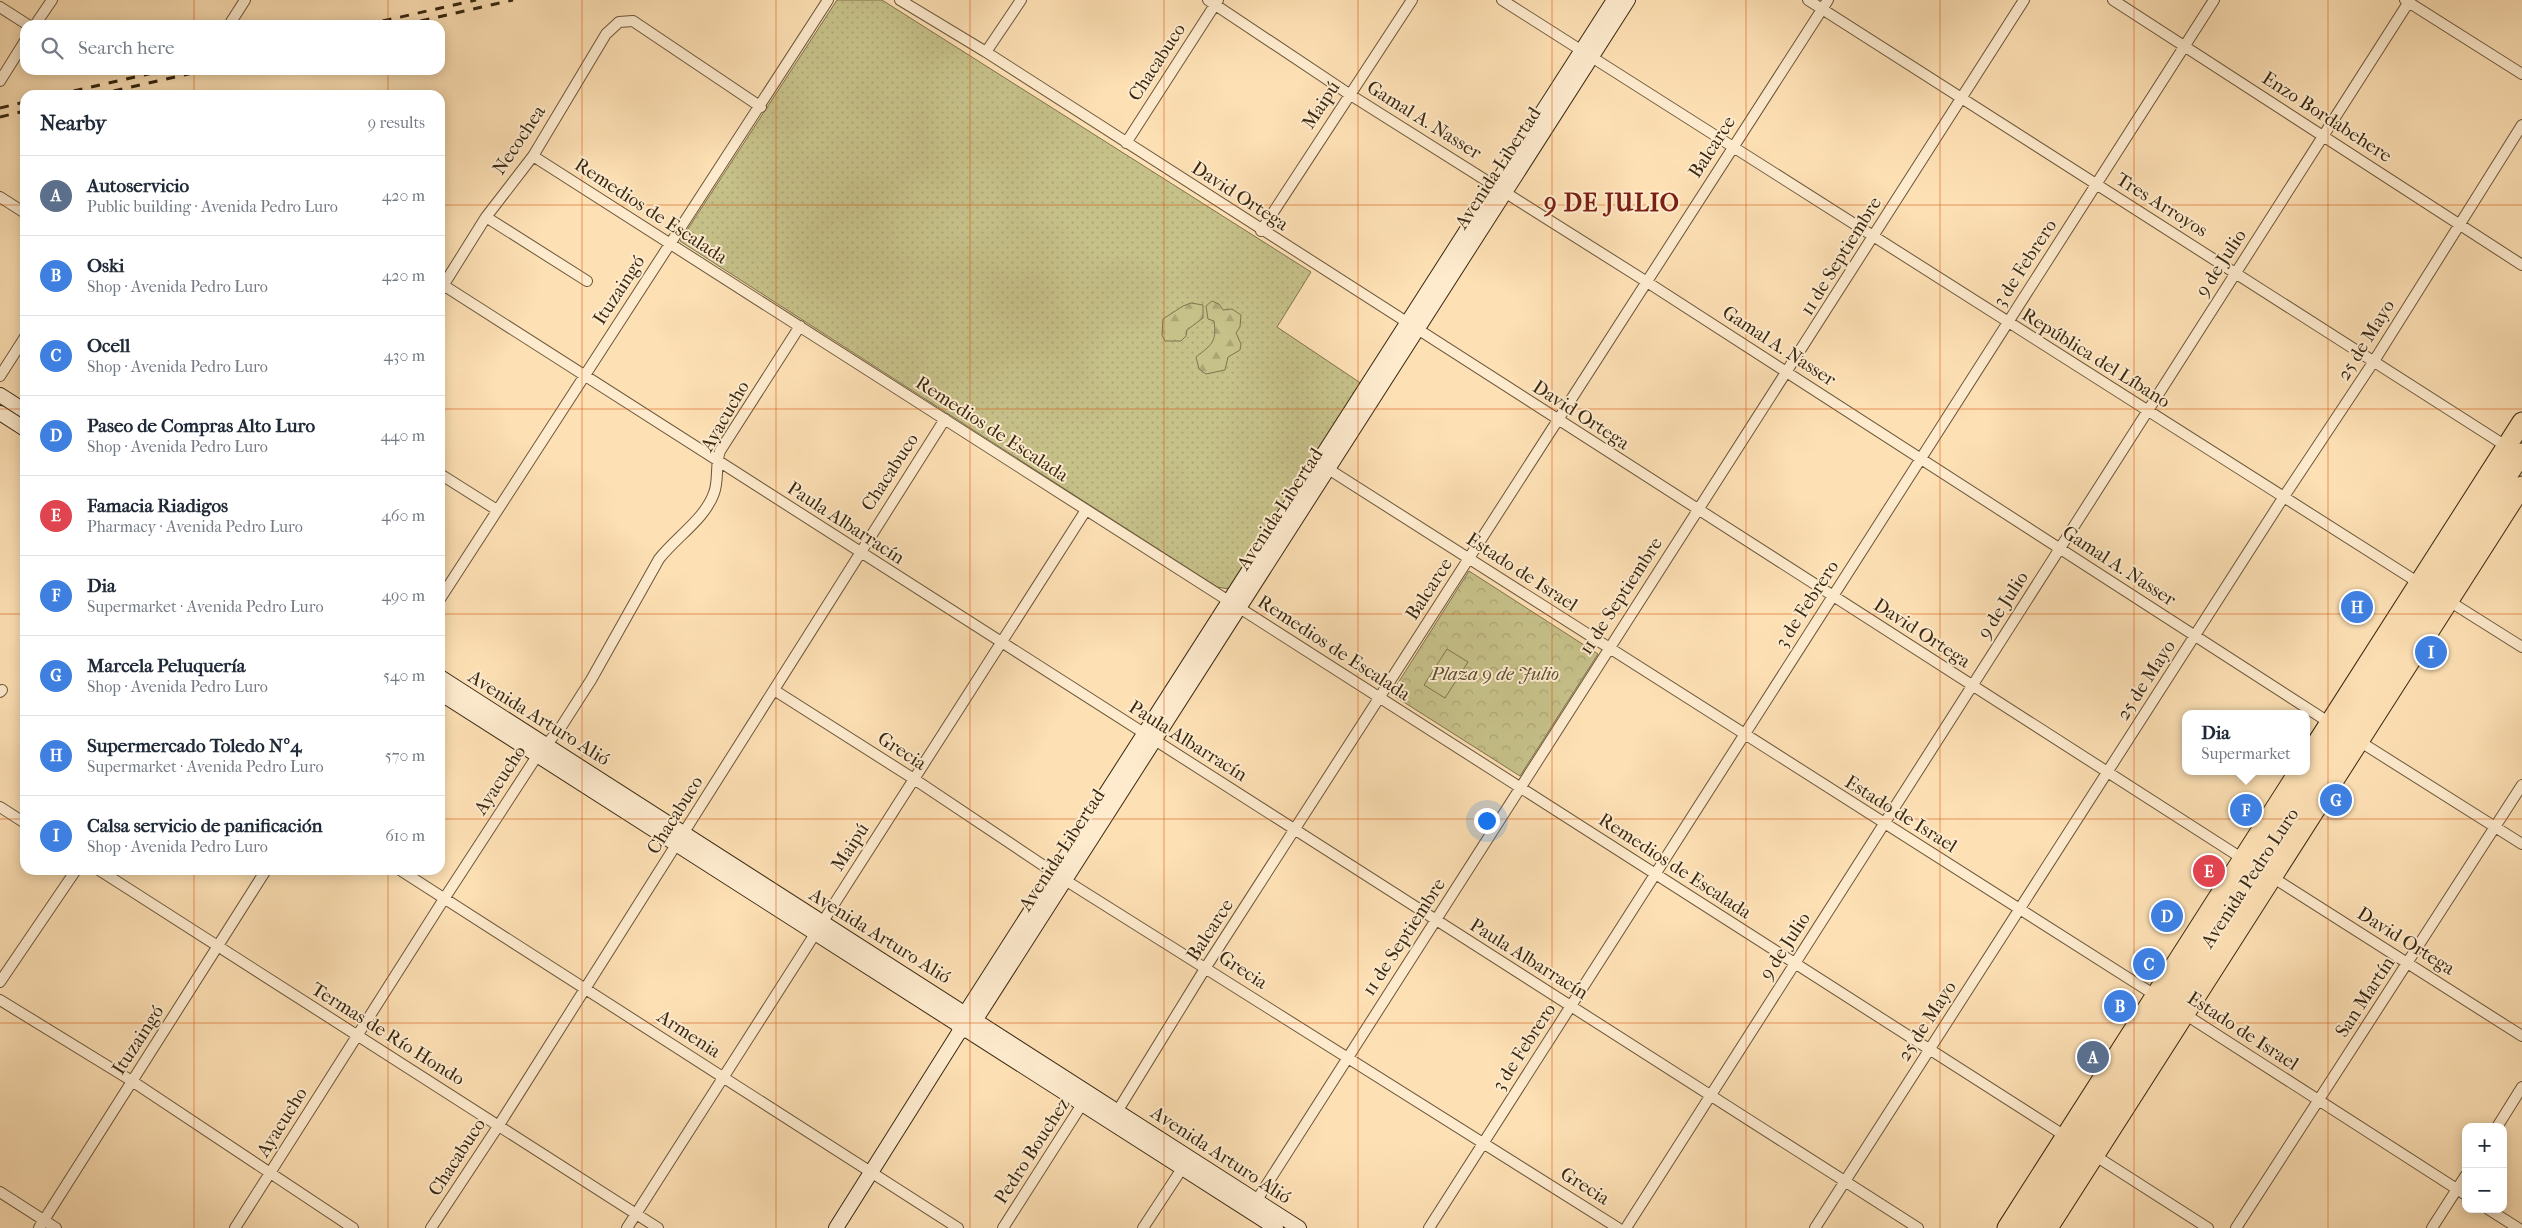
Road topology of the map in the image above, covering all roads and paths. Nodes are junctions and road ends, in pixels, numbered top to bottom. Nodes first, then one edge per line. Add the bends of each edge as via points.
1 (52, 0) edge
2 (245, 0) edge
3 (828, 0) edge
4 (900, 0) edge
5 (1021, 0) edge
6 (1412, 0) edge
7 (1502, 0) edge
8 (1614, 0) edge
9 (1628, 0) edge
10 (1808, 0) edge
11 (2024, 0) edge
12 (2113, 0) edge
13 (2214, 0) edge
14 (1214, 1) edge
15 (2408, 1) edge
16 (1825, 4) edge
17 (0, 7) edge
18 (20, 20) edge
19 (38, 20) edge
20 (232, 20) edge
21 (2185, 46) junction
22 (20, 49) edge
23 (986, 52) junction
24 (1586, 55) junction
25 (2522, 74) edge
26 (0, 81) edge
27 (1349, 94) junction
28 (1962, 98) junction
29 (761, 106) junction
30 (2522, 125) edge
31 (2323, 136) junction
32 (1126, 143) junction
33 (1733, 148) junction
34 (533, 156) junction
35 (2097, 184) junction
36 (1500, 189) junction
37 (0, 197) edge
38 (20, 210) edge
39 (486, 217) junction
40 (2459, 224) junction
41 (1261, 230) junction
42 (1874, 237) junction
43 (670, 244) junction
44 (2522, 264) edge
45 (2236, 272) junction
46 (445, 280) edge
47 (587, 281) dead end
48 (1647, 282) junction
49 (445, 289) edge
50 (2008, 323) junction
51 (800, 326) junction
52 (1412, 327) junction
53 (20, 345) edge
54 (2374, 361) junction
55 (1788, 373) junction
56 (0, 376) edge
57 (584, 376) junction
58 (0, 395) edge
59 (20, 408) edge
60 (2147, 412) junction
61 (0, 413) edge
62 (944, 419) junction
63 (1557, 420) junction
64 (2522, 422) edge
65 (20, 425) edge
66 (2518, 453) edge
67 (1921, 459) junction
68 (717, 461) junction
69 (1323, 466) junction
70 (445, 477) edge
71 (2522, 486) edge
72 (2283, 498) junction
73 (497, 510) junction
74 (1086, 510) junction
75 (1697, 510) junction
76 (2060, 548) junction
77 (859, 552) junction
78 (1469, 559) junction
79 (2419, 583) junction
80 (445, 591) edge
81 (1833, 596) junction
82 (2449, 601) junction
83 (1234, 605) junction
84 (2195, 635) junction
85 (1001, 643) junction
86 (2522, 647) edge
87 (1608, 648) junction
88 (445, 680) edge
89 (1972, 685) junction
90 (774, 690) junction
91 (445, 696) edge
92 (1380, 698) junction
93 (2330, 723) junction
94 (1744, 735) junction
95 (1149, 738) junction
96 (2359, 741) junction
97 (546, 744) junction
98 (2310, 754) edge
99 (537, 756) junction
100 (2108, 772) junction
101 (2296, 775) edge
102 (914, 779) junction
103 (2522, 784) edge
104 (1521, 788) junction
105 (0, 807) edge
106 (20, 820) edge
107 (1884, 824) junction
108 (2495, 827) junction
109 (1294, 830) junction
110 (681, 838) junction
111 (2522, 844) edge
112 (2243, 859) junction
113 (1655, 874) junction
114 (73, 875) edge
115 (107, 875) edge
116 (263, 875) edge
117 (408, 875) edge
118 (1060, 877) junction
119 (2272, 877) junction
120 (444, 898) junction
121 (2020, 908) junction
122 (1436, 921) junction
123 (819, 928) junction
124 (217, 947) junction
125 (1795, 963) junction
126 (2408, 963) junction
127 (1206, 967) junction
128 (0, 982) edge
129 (585, 988) junction
130 (0, 1000) edge
131 (2170, 1004) junction
132 (1571, 1006) junction
133 (971, 1016) junction
134 (961, 1030) junction
135 (356, 1034) junction
136 (2522, 1036) edge
137 (1930, 1050) junction
138 (1348, 1058) junction
139 (724, 1077) junction
140 (132, 1081) junction
141 (2522, 1087) edge
142 (1090, 1093) junction
143 (1710, 1096) junction
144 (2318, 1101) junction
145 (1082, 1105) junction
146 (1114, 1117) junction
147 (2500, 1123) edge
148 (499, 1126) junction
149 (2065, 1136) junction
150 (1484, 1142) junction
151 (2094, 1155) junction
152 (1185, 1163) junction
153 (871, 1172) junction
154 (270, 1174) junction
155 (1845, 1182) junction
156 (0, 1192) edge
157 (2461, 1192) edge
158 (1253, 1206) junction
159 (2494, 1213) edge
160 (636, 1214) junction
161 (41, 1224) edge
162 (56, 1228) edge
163 (235, 1228) edge
164 (353, 1228) edge
165 (431, 1228) edge
166 (627, 1228) edge
167 (658, 1228) edge
168 (836, 1228) edge
169 (958, 1228) edge
170 (1003, 1228) edge
171 (1143, 1228) edge
172 (1276, 1228) edge
173 (1299, 1228) edge
174 (1430, 1228) edge
175 (1618, 1228) edge
176 (1626, 1228) edge
177 (1815, 1228) edge
178 (1918, 1228) edge
179 (2007, 1228) edge
180 (2027, 1228) edge
181 (2048, 1228) edge
182 (2208, 1228) edge
183 (2236, 1228) edge
184 (2432, 1228) edge
185 (2518, 1228) edge

1 - 19 street
2 - 20 street
3 - 29 street, Ituzaingó
4 - 23 street, David Ortega
5 - 23 street
6 - 27 street, Maipú
7 - 24 street, República del Líbano
8 - 24 main road, Avenida Libertad
9 - 24 main road, Avenida Libertad
10 - 16 street, Tres Arroyos
11 - 28 street, 11 de Septiembre
12 - 21 street, Enzo Bordabehere
13 - 21 street, 3 de Febrero
14 - 27 street, Gamal A. Nasser
14 - 32 street, Chacabuco
15 - 25 street
15 - 31 street, 9 de Julio
16 - 28 street, Tres Arroyos
16 - 33 street, Balcarce
17 - 18 street
21 - 31 street, Enzo Bordabehere
21 - 35 street, 3 de Febrero
22 - 26 street
23 - 32 street, David Ortega
24 - 33 street, República del Líbano
24 - 36 main road, Avenida Libertad
27 - 36 street, Gamal A. Nasser
27 - 41 street, Maipú
28 - 35 street, Tres Arroyos
28 - 42 street, 11 de Septiembre
29 - 34 street, Necochea via 633,21 619,22 606,34
29 - 43 street, Ituzaingó
30 - 40 street, 25 de Mayo
31 - 40 street, Enzo Bordabehere
31 - 45 street, 9 de Julio
32 - 41 street, David Ortega
33 - 42 street, República del Líbano
33 - 48 street, Balcarce
34 - 39 street, Necochea
34 - 43 street, Remedios de Escalada
35 - 45 street, Tres Arroyos
35 - 50 street, 3 de Febrero
36 - 48 street, Gamal A. Nasser
36 - 52 main road, Avenida Libertad
37 - 38 street
39 - 46 street, Necochea
39 - 47 street
40 - 44 street, Enzo Bordabehere
40 - 54 street, 25 de Mayo
41 - 52 street, David Ortega
42 - 50 street, República del Líbano
42 - 55 street, 11 de Septiembre
43 - 51 street, Remedios de Escalada
43 - 57 street, Ituzaingó
45 - 54 street, Tres Arroyos
45 - 60 street, 9 de Julio
48 - 55 street, Gamal A. Nasser
48 - 63 street, Balcarce
49 - 57 street, Paula Albarracín
50 - 60 street, República del Líbano
50 - 67 street, 3 de Febrero
51 - 62 street, Remedios de Escalada
51 - 68 street, Ayacucho via 720,451
52 - 63 street, David Ortega
52 - 69 main road, Avenida Libertad
53 - 56 street
54 - 66 street, Tres Arroyos
54 - 72 street, 25 de Mayo
55 - 67 street, Gamal A. Nasser
55 - 75 street, 11 de Septiembre
57 - 68 street, Paula Albarracín
57 - 73 street, Ituzaingó
58 - 59 main road
60 - 72 street, República del Líbano
60 - 76 street, 9 de Julio
61 - 65 main road
62 - 74 street, Remedios de Escalada
62 - 77 street, Chacabuco
63 - 75 street, David Ortega
63 - 78 street, Balcarce
64 - 66 highway, Avenida Pedro Luro
66 - 79 highway, Avenida Pedro Luro
66 - 131 highway, Avenida Pedro Luro
67 - 76 street, Gamal A. Nasser
67 - 81 street, 3 de Febrero
68 - 77 street, Paula Albarracín
68 - 97 street, Ayacucho via 715,491 709,504 659,558 591,680
69 - 78 street, Estado de Israel
69 - 83 main road, Avenida Libertad
70 - 73 street
71 - 82 highway, Avenida Pedro Luro
72 - 79 street, República del Líbano
72 - 84 street, 25 de Mayo
73 - 80 street, Ituzaingó
74 - 83 street, Remedios de Escalada
74 - 85 street, Maipú
75 - 81 street, David Ortega
75 - 87 street, 11 de Septiembre
76 - 84 street, Gamal A. Nasser
76 - 89 street, 9 de Julio
77 - 85 street, Paula Albarracín
77 - 90 street, Chacabuco
78 - 87 street, Estado de Israel
78 - 92 street, Balcarce
79 - 93 highway, Avenida Pedro Luro
81 - 89 street, David Ortega
81 - 94 street, 3 de Febrero
82 - 86 street
82 - 96 highway, Avenida Pedro Luro
83 - 92 street, Remedios de Escalada
83 - 95 main road, Avenida Libertad
84 - 93 street, Gamal A. Nasser
84 - 100 street, 25 de Mayo
85 - 95 street, Paula Albarracín
85 - 102 street, Maipú
87 - 94 street, Estado de Israel
87 - 104 street, 11 de Septiembre
88 - 97 main road, Avenida Arturo Alió
89 - 100 street, David Ortega
89 - 107 street, 9 de Julio
90 - 102 street, Grecia
90 - 110 street, Chacabuco
91 - 99 main road, Avenida Arturo Alió
92 - 104 street, Remedios de Escalada
92 - 109 street, Balcarce
93 - 98 highway, Avenida Pedro Luro
94 - 107 street, Estado de Israel
94 - 113 street, 3 de Febrero
95 - 109 street, Paula Albarracín
95 - 118 main road, Avenida Libertad
96 - 108 street
96 - 119 highway, Avenida Pedro Luro
97 - 99 street, Ayacucho
97 - 110 main road, Avenida Arturo Alió
99 - 110 main road, Avenida Arturo Alió
99 - 120 street, Ayacucho
100 - 112 street, David Ortega
100 - 121 street, 25 de Mayo
101 - 112 highway, Avenida Pedro Luro
102 - 118 street, Grecia
102 - 123 street, Maipú
103 - 108 street, San Martín
104 - 113 street, Remedios de Escalada
104 - 122 street, 11 de Septiembre
105 - 106 street
107 - 121 street, Estado de Israel
107 - 125 street, 9 de Julio
108 - 111 street
108 - 126 street, San Martín
109 - 122 street, Paula Albarracín
109 - 127 street, Balcarce
110 - 123 main road, Avenida Arturo Alió
110 - 129 street, Chacabuco
112 - 131 highway, Avenida Pedro Luro
113 - 125 street, Remedios de Escalada
113 - 132 street, 3 de Febrero
114 - 128 street
115 - 124 street, Termas de Río Hondo
116 - 124 street, Ituzaingó
117 - 120 street, Armenia
118 - 127 street, Grecia
118 - 133 main road, Avenida Libertad
119 - 126 street, David Ortega
119 - 131 highway, Avenida Pedro Luro
120 - 129 street, Armenia
120 - 135 street, Ayacucho
121 - 131 street, Estado de Israel
121 - 137 street, 25 de Mayo
122 - 132 street, Paula Albarracín
122 - 138 street, 11 de Septiembre
123 - 133 main road, Avenida Arturo Alió
123 - 134 main road, Avenida Arturo Alió
123 - 139 street, Maipú
124 - 135 street, Termas de Río Hondo
124 - 140 street, Ituzaingó
125 - 137 street, Remedios de Escalada
125 - 143 street, 9 de Julio
126 - 136 street, David Ortega
126 - 144 street, San Martín
127 - 138 street, Grecia
127 - 146 street, Balcarce
129 - 139 street, Armenia
129 - 148 street, Chacabuco
130 - 140 street
131 - 144 street, Estado de Israel
131 - 149 highway, Avenida Pedro Luro
131 - 151 highway, Avenida Pedro Luro
131 - 180 highway, Avenida Pedro Luro
132 - 143 street, Paula Albarracín
132 - 150 street, 3 de Febrero
133 - 134 main road, Avenida Libertad
133 - 142 main road, Avenida Arturo Alió
134 - 145 main road, Avenida Arturo Alió
134 - 153 main road, Avenida Libertad
135 - 148 street, Termas de Río Hondo
135 - 154 street, Ayacucho
137 - 149 street, Remedios de Escalada
137 - 155 street, 25 de Mayo
138 - 150 street, Grecia
138 - 158 street, 11 de Septiembre
139 - 153 street, Armenia
139 - 160 street, Maipú
140 - 154 street
140 - 161 street, Ituzaingó
141 - 147 street
142 - 145 street, Pedro Bouchez
142 - 146 main road, Avenida Arturo Alió
143 - 155 street, Paula Albarracín
143 - 176 street, 9 de Julio
144 - 157 street, Estado de Israel
144 - 183 street, San Martín
145 - 146 main road, Avenida Arturo Alió
145 - 170 street, Pedro Bouchez
146 - 152 main road, Avenida Arturo Alió
148 - 160 street, Termas de Río Hondo
148 - 165 street, Chacabuco
149 - 179 highway, Avenida Pedro Luro
150 - 174 street, 3 de Febrero
150 - 175 street, Grecia
151 - 181 highway, Avenida Pedro Luro
151 - 182 street
152 - 158 main road, Avenida Arturo Alió
152 - 171 street
153 - 168 main road, Avenida Libertad
153 - 169 street, Armenia
154 - 163 street, Ayacucho
154 - 164 street
155 - 177 street, 25 de Mayo
155 - 178 street, Paula Albarracín
156 - 161 street
157 - 184 street
158 - 172 main road, Avenida Arturo Alió
158 - 173 main road, Avenida Arturo Alió
159 - 185 street
160 - 166 street, Maipú
160 - 167 street, Termas de Río Hondo
161 - 162 street

